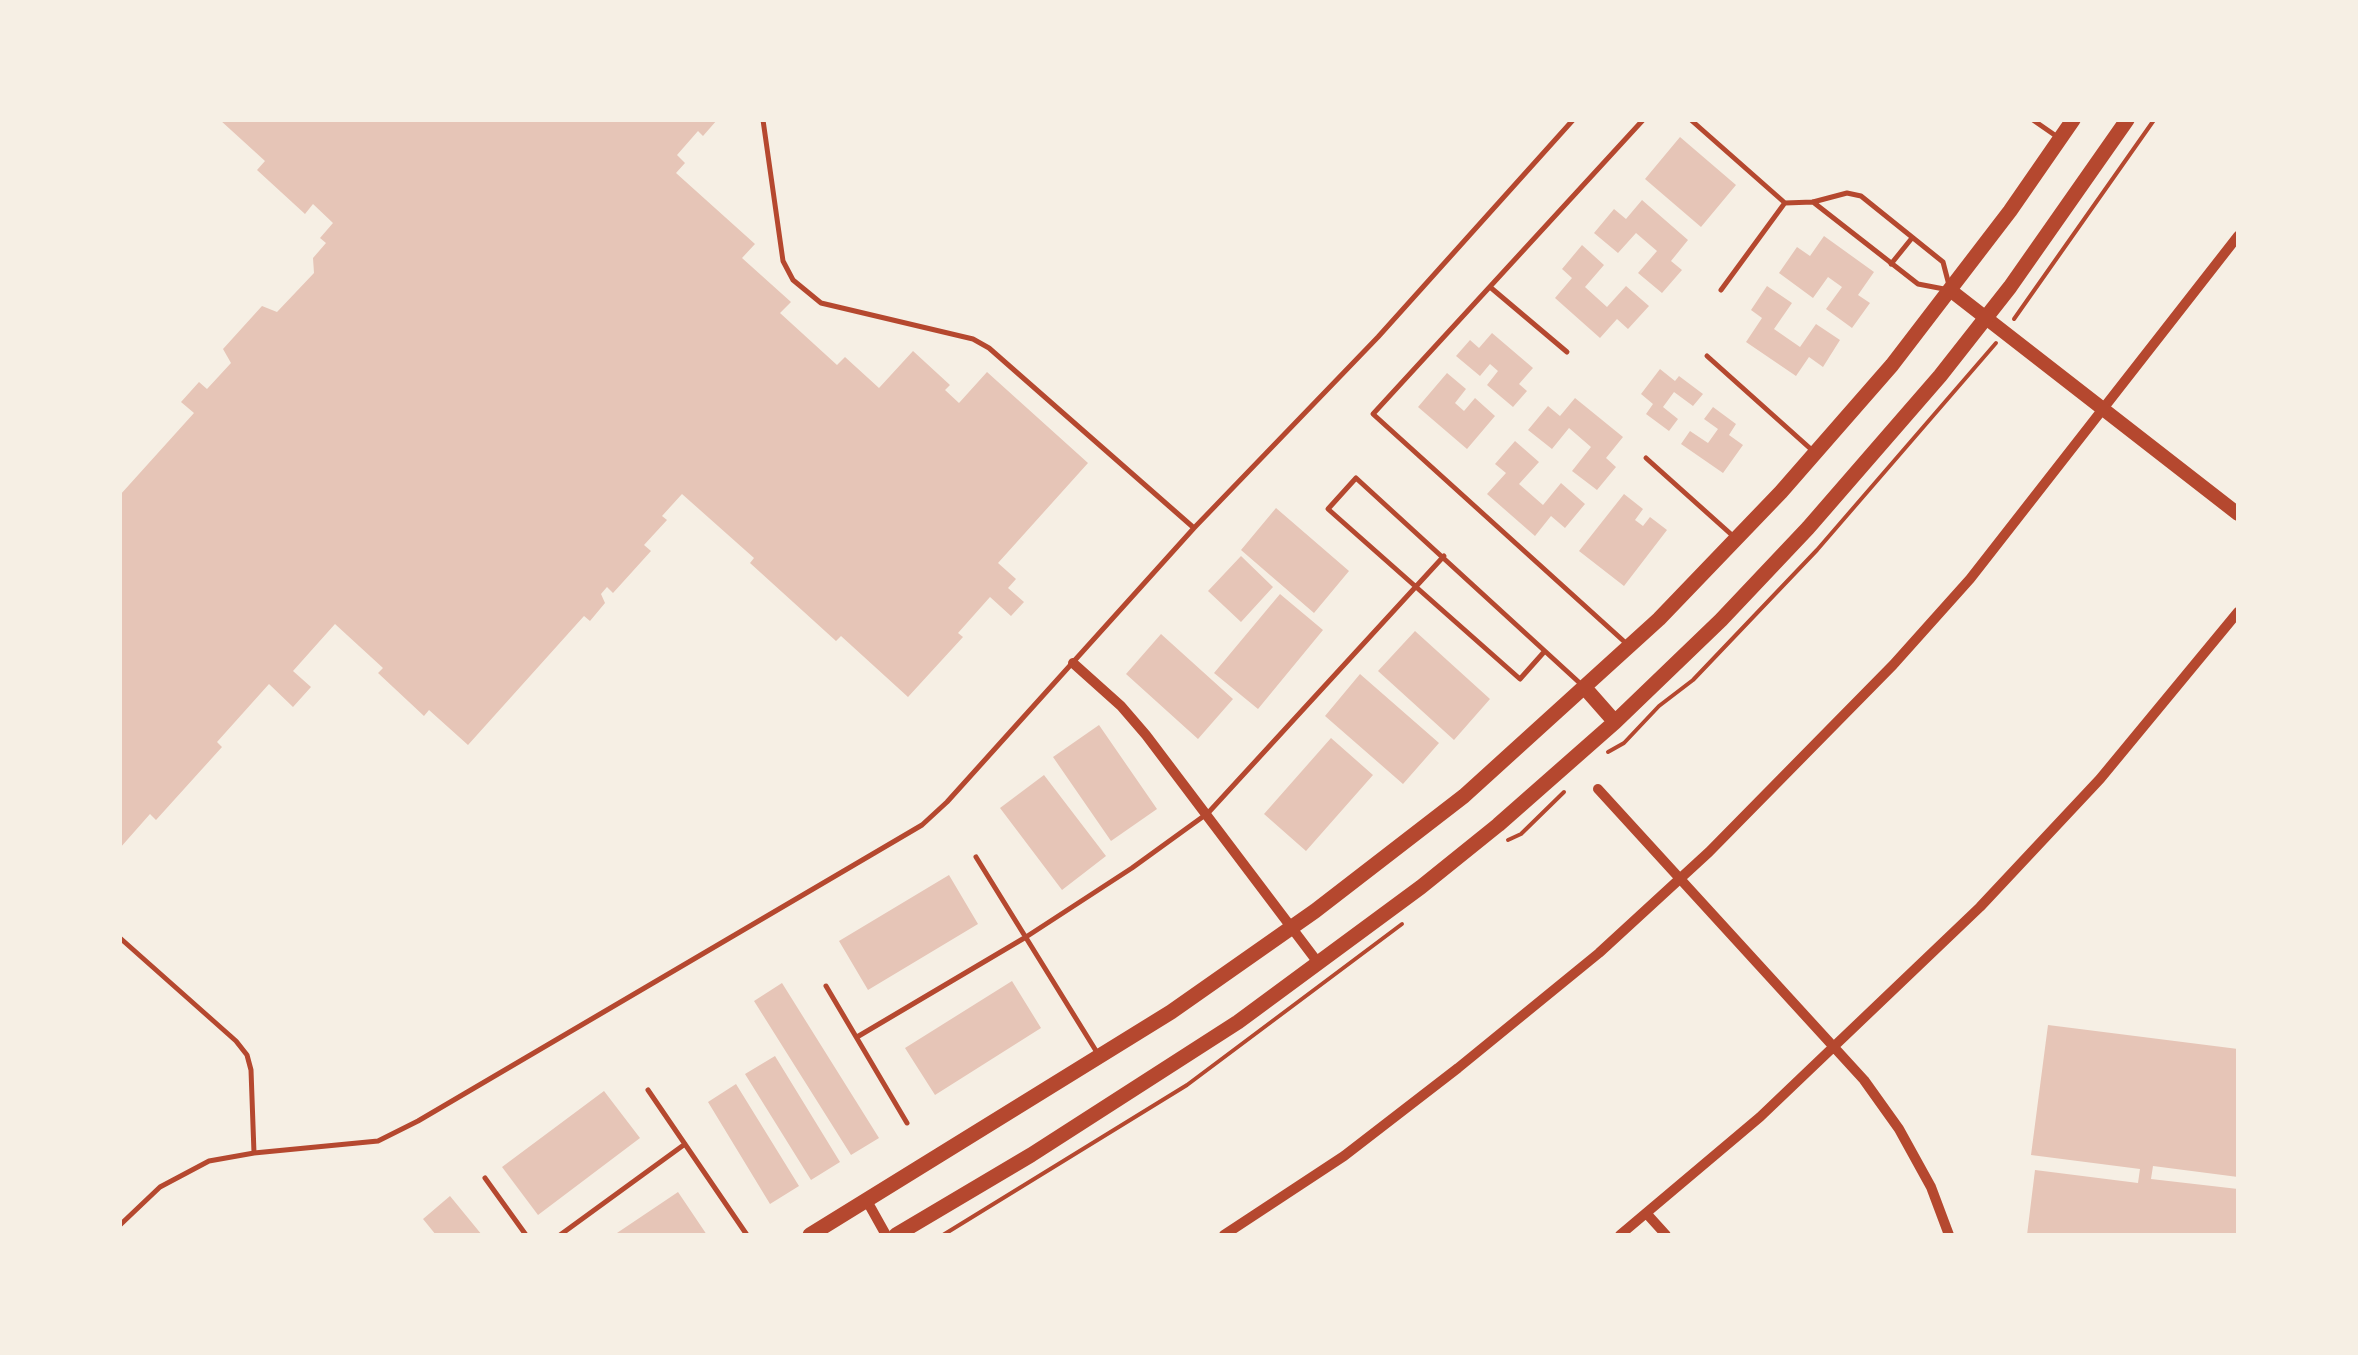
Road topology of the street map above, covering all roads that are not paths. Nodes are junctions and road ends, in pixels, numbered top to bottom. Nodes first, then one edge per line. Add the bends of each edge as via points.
1 (763, 120) edge
2 (1573, 120) edge
3 (1643, 120) edge
4 (1691, 120) edge
5 (2032, 120) edge
6 (2074, 120) edge
7 (2127, 120) edge
8 (2060, 140) junction
9 (1813, 202) junction
10 (1785, 203) junction
11 (2238, 236) edge
12 (1912, 238) junction
13 (1891, 264) junction
14 (1490, 286) junction
15 (1721, 290) dead end
16 (1950, 290) junction
17 (1986, 318) junction
18 (1567, 352) dead end
19 (1707, 356) dead end
20 (2105, 410) junction
21 (1815, 453) junction
22 (1646, 458) dead end
23 (2238, 514) edge
24 (1194, 528) junction
25 (1736, 540) junction
26 (1444, 556) junction
27 (1416, 586) junction
28 (2238, 612) edge
29 (1630, 647) junction
30 (1544, 652) junction
31 (1073, 663) junction
32 (1585, 688) junction
33 (1615, 722) junction
34 (1598, 789) dead end
35 (1208, 813) junction
36 (976, 856) dead end
37 (1679, 880) junction
38 (1291, 927) junction
39 (1026, 937) junction
40 (120, 938) edge
41 (1320, 964) junction
42 (826, 986) dead end
43 (857, 1037) junction
44 (1834, 1050) junction
45 (1100, 1058) junction
46 (648, 1090) dead end
47 (907, 1123) dead end
48 (685, 1144) junction
49 (254, 1152) junction
50 (486, 1178) dead end
51 (866, 1201) junction
52 (1647, 1214) junction
53 (120, 1225) edge
54 (526, 1235) edge
55 (560, 1235) edge
56 (747, 1235) edge
57 (810, 1235) edge
58 (886, 1235) edge
59 (896, 1235) edge
60 (1224, 1235) edge
61 (1620, 1235) edge
62 (1666, 1235) edge
63 (1949, 1235) edge

1 - 24 lane via 783,261 794,280 820,304 989,348
2 - 24 lane
3 - 14 lane
4 - 10 lane
5 - 8 lane
6 - 8 main road
7 - 17 main road
8 - 16 main road
9 - 10 lane
9 - 12 lane via 1860,196
9 - 13 lane
10 - 15 lane
11 - 20 street
12 - 13 lane
12 - 16 lane via 1942,262
13 - 16 lane via 1918,284
14 - 18 lane
14 - 29 lane via 1373,414
16 - 17 street
16 - 21 main road
17 - 20 street
17 - 33 main road via 1808,528
19 - 21 lane
20 - 23 street
20 - 37 street via 1893,665
21 - 25 main road
22 - 25 lane
24 - 31 lane
25 - 29 main road
26 - 27 lane
26 - 27 lane via 1356,478 1328,509
26 - 30 lane
27 - 30 lane via 1520,679
27 - 35 lane
28 - 44 street via 2100,778
29 - 32 main road
30 - 32 lane
31 - 35 street via 1120,706
31 - 49 lane via 947,802 901,840 378,1141
32 - 33 main road
32 - 38 main road via 1464,796
33 - 41 main road via 1498,825
34 - 37 street
35 - 38 street
35 - 39 lane
36 - 39 lane
37 - 44 street
37 - 60 street via 1430,1090
38 - 41 street
38 - 45 main road
39 - 43 lane
39 - 45 lane
40 - 49 lane via 247,1055
41 - 59 main road via 1154,1078
42 - 43 lane
43 - 47 lane
44 - 52 street
44 - 63 street via 1899,1129
45 - 51 main road
46 - 48 lane
48 - 55 lane
48 - 56 lane
49 - 53 lane via 183,1172
50 - 54 lane
51 - 57 main road
51 - 58 street
52 - 61 street
52 - 62 street

